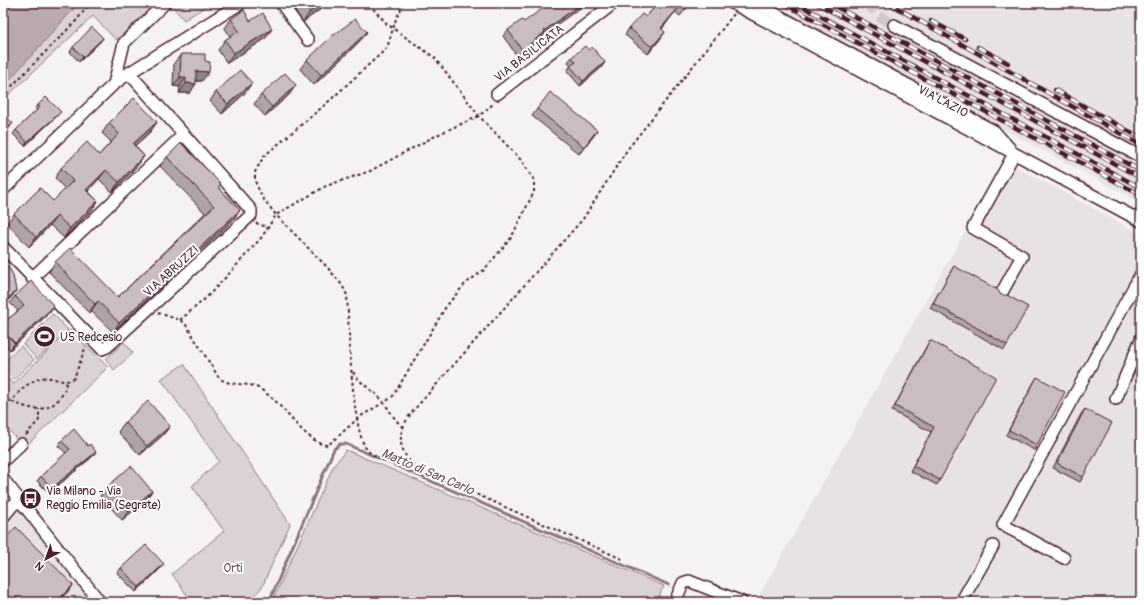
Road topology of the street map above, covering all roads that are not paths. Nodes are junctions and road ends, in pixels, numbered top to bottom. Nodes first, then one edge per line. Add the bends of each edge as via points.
1 (165, 3) edge
2 (241, 3) edge
3 (281, 3) edge
4 (614, 3) edge
5 (755, 3) edge
6 (736, 5) edge
7 (894, 25) tunnel mouth
8 (308, 40) dead end
9 (129, 73) junction
10 (114, 84) junction
11 (497, 94) road end
12 (183, 135) junction
13 (1014, 154) junction
14 (1141, 157) edge
15 (3, 190) edge
16 (1141, 222) edge
17 (3, 247) edge
18 (1141, 274) edge
19 (32, 278) junction
20 (1001, 294) edge
21 (1141, 340) edge
22 (1116, 399) dead end
23 (18, 447) road end
24 (3, 461) edge
25 (3, 479) edge
26 (21, 500) junction
27 (3, 517) edge
28 (993, 546) dead end
29 (1064, 558) dead end
30 (100, 602) edge
31 (675, 602) edge
32 (742, 602) edge
33 (961, 602) edge

1 - 10 street via 124,43
2 - 9 street
3 - 8 street
4 - 11 street, VIA BASILICATA
5 - 13 street via 994,131
6 - 13 street, VIA LAZIO
7 - 14 street
9 - 10 street
9 - 12 street, VIA ABRUZZI
10 - 15 street
12 - 19 street
12 - 19 street, VIA ABRUZZI via 252,214 105,349 90,338
13 - 16 street, VIA LAZIO
13 - 20 street via 973,228 1022,256
17 - 19 street, VIA ABRUZZI
18 - 29 street via 1003,525
21 - 22 street
23 - 24 street
25 - 26 street
26 - 27 street via 12,505
26 - 30 street
28 - 33 street
31 - 32 street via 683,583 689,581

